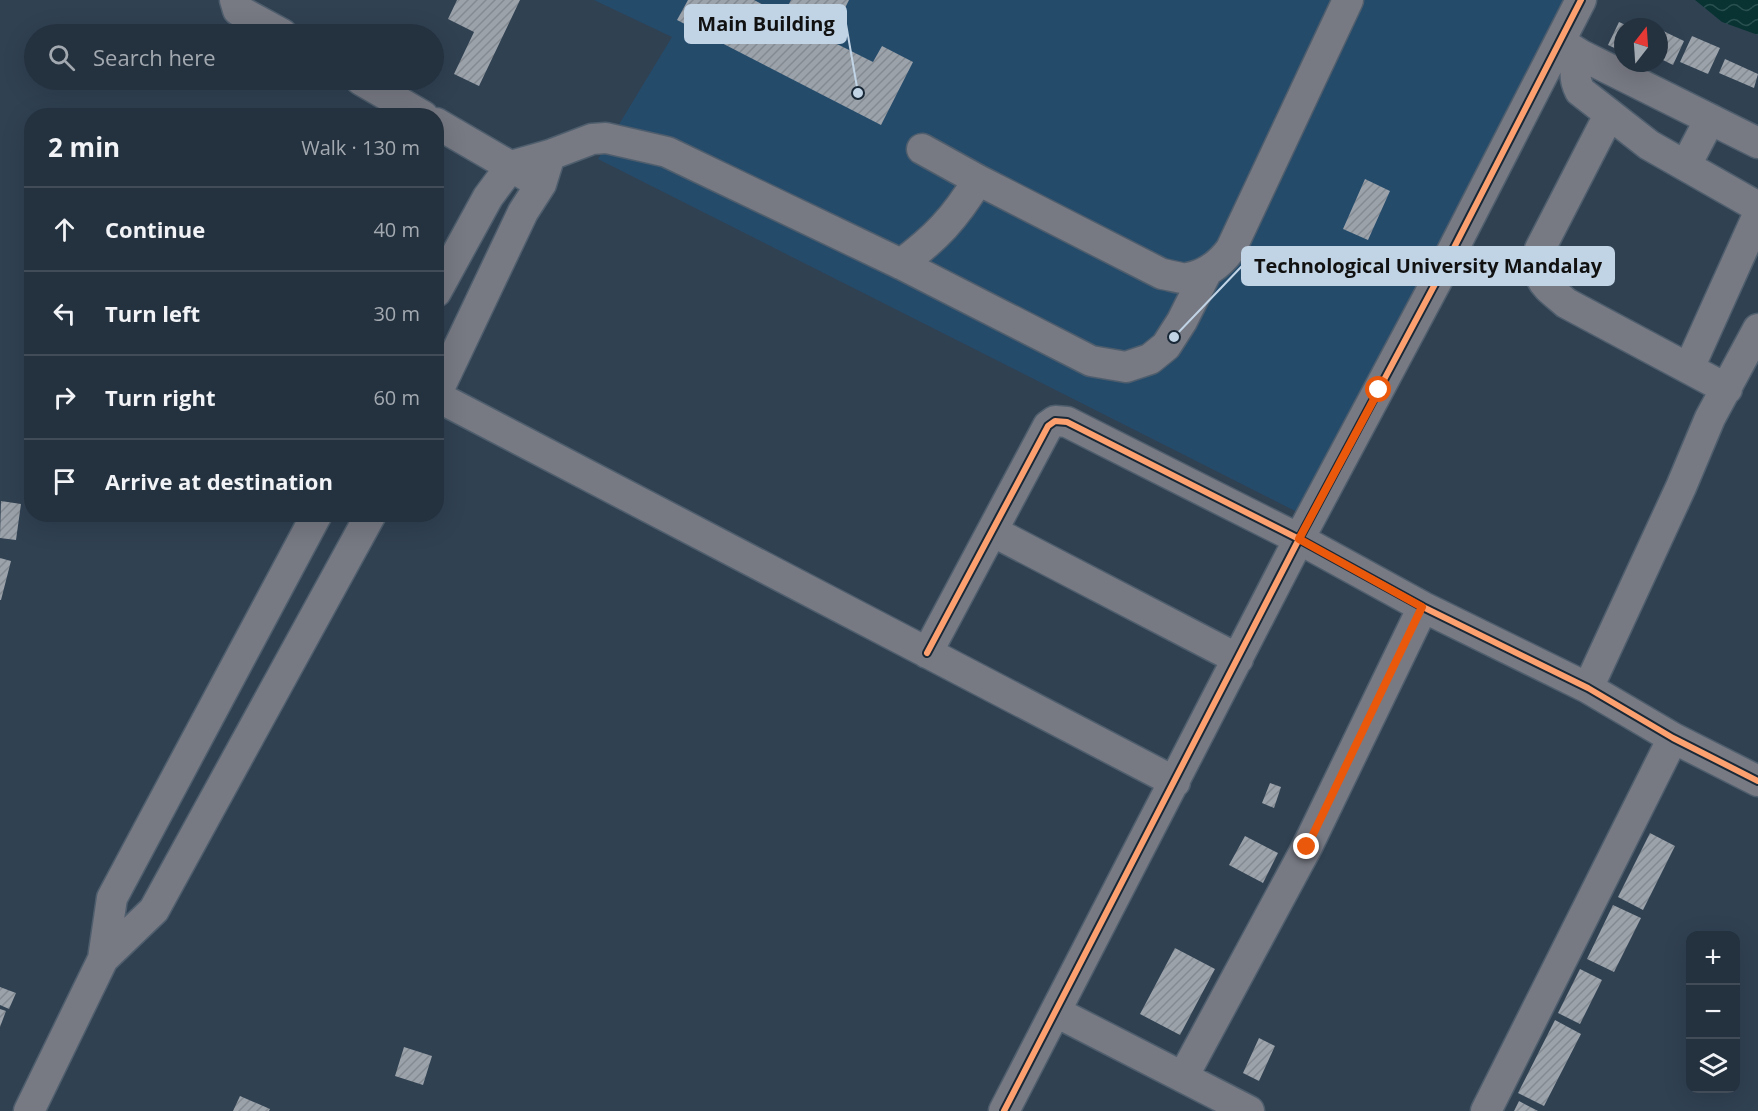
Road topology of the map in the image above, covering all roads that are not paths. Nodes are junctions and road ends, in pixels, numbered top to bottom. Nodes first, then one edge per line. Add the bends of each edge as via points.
1 (235, 0) edge
2 (1348, 0) edge
3 (1581, 0) edge
4 (264, 24) edge
5 (1570, 48) junction
6 (378, 90) edge
7 (409, 108) edge
8 (1609, 115) junction
9 (1710, 119) junction
10 (444, 128) edge
11 (1758, 142) edge
12 (922, 149) dead end
13 (550, 155) junction
14 (1686, 165) junction
15 (511, 166) junction
16 (978, 180) junction
17 (541, 184) junction
18 (1758, 207) edge
19 (1758, 215) edge
20 (901, 264) junction
21 (1207, 270) junction
22 (444, 277) edge
23 (1758, 329) edge
24 (1689, 368) junction
25 (444, 378) edge
26 (1727, 389) junction
27 (444, 399) edge
28 (313, 522) edge
29 (367, 522) edge
30 (992, 531) junction
31 (1299, 539) junction
32 (1422, 607) junction
33 (927, 653) junction
34 (1238, 659) junction
35 (1588, 688) junction
36 (1673, 738) junction
37 (1758, 780) edge
38 (1175, 782) junction
39 (103, 958) junction
40 (1056, 1012) junction
41 (1183, 1077) junction
42 (29, 1111) edge
43 (1004, 1111) edge
44 (1249, 1111) edge
45 (1486, 1111) edge

1 - 4 street via 238,10
2 - 21 street via 1231,249 1221,263
3 - 5 street
5 - 8 street via 1574,80 1580,92
5 - 9 street
5 - 31 street via 1442,271
6 - 7 street
8 - 14 street via 1649,145
8 - 24 street via 1540,249 1537,269 1544,284 1566,303
9 - 11 street
9 - 14 street
10 - 15 street
12 - 16 street
13 - 15 street
13 - 17 street
13 - 20 street via 592,139 606,138 667,152
14 - 18 street
15 - 17 street
15 - 22 street via 488,197
16 - 20 street via 942,231
16 - 21 street via 1162,274 1185,279
17 - 25 street via 523,212
19 - 24 street
20 - 21 street via 1091,361 1126,367 1150,359 1166,346
23 - 26 street
24 - 26 street
26 - 35 street via 1710,418
27 - 33 street
28 - 39 street via 112,898
29 - 39 street via 154,910
30 - 31 street via 1048,426 1055,421 1067,422
30 - 33 street
30 - 34 street
31 - 32 street
31 - 34 street
32 - 35 street
32 - 41 street via 1307,847
33 - 38 street
34 - 38 street
35 - 36 street
36 - 37 street
36 - 45 street
38 - 40 street
39 - 42 street
40 - 41 street
40 - 43 street
41 - 44 street

